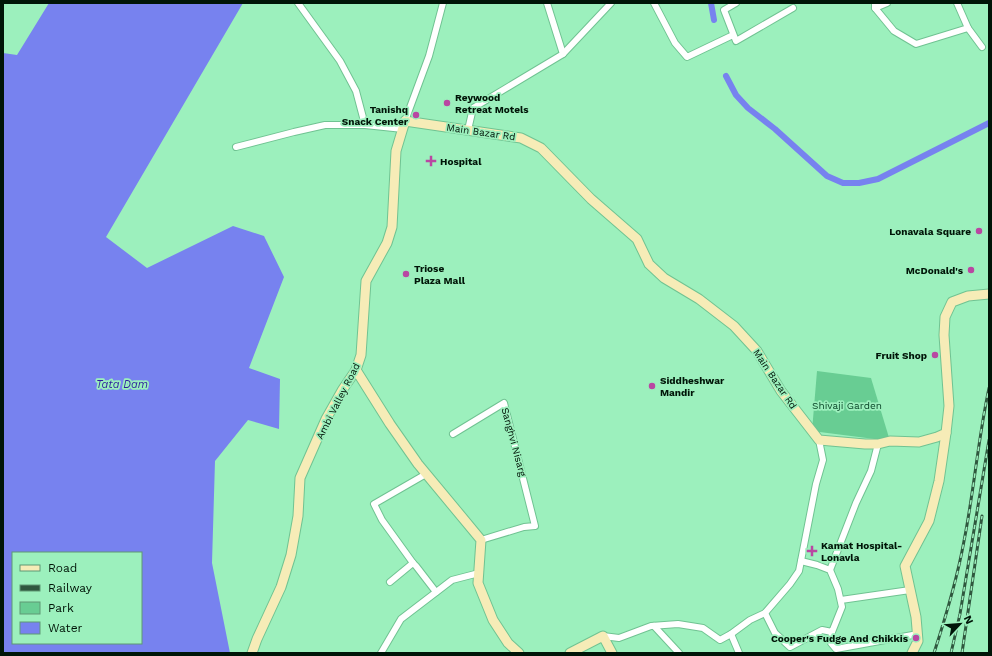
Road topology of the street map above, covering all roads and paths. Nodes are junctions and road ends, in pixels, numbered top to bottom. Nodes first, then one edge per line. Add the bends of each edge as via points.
1 (298, 3) edge
2 (443, 3) edge
3 (547, 3) edge
4 (611, 3) edge
5 (654, 3) edge
6 (736, 3) edge
7 (887, 3) edge
8 (957, 3) edge
9 (875, 6) edge
10 (792, 8) dead end
11 (968, 28) junction
12 (733, 35) junction
13 (982, 47) dead end
14 (563, 54) junction
15 (365, 125) junction
16 (404, 125) junction
17 (468, 130) junction
18 (236, 147) dead end
19 (989, 294) edge
20 (356, 370) junction
21 (946, 433) junction
22 (453, 434) dead end
23 (819, 440) junction
24 (878, 444) junction
25 (426, 474) junction
26 (481, 540) junction
27 (801, 561) junction
28 (412, 563) junction
29 (830, 570) junction
30 (479, 573) junction
31 (390, 582) dead end
32 (910, 590) junction
33 (436, 592) junction
34 (841, 600) junction
35 (765, 613) junction
36 (654, 626) junction
37 (832, 632) junction
38 (731, 634) junction
39 (918, 634) junction
40 (603, 636) junction
41 (790, 650) edge
42 (252, 653) edge
43 (381, 653) edge
44 (520, 653) edge
45 (570, 653) edge
46 (612, 653) edge
47 (679, 653) edge
48 (739, 653) edge
49 (912, 653) edge

1 - 15 street via 340,61 356,91
2 - 16 street via 429,56
3 - 14 street
4 - 14 street
5 - 12 street via 675,43 687,57
6 - 12 street via 724,10
7 - 9 street
8 - 11 street
9 - 11 street via 894,31 916,44
10 - 12 street via 736,41
11 - 13 street
14 - 17 street via 473,108
15 - 16 street
15 - 18 street via 325,125
16 - 17 main road, Main Bazar Rd
16 - 20 main road, Ambi Valley Road via 396,151 392,227 387,243 366,281 361,355
17 - 23 main road, Main Bazar Rd via 521,138 541,148 591,199 637,239 649,264 664,278 699,299 738,331 757,351 781,391
19 - 21 main road via 968,296 952,302 945,317 944,335 950,406
20 - 25 main road
20 - 42 main road, Ambi Valley Road via 326,419 300,478 298,516 291,555 281,587
21 - 24 main road via 919,442 890,441
21 - 32 main road via 939,481 928,521 905,566
22 - 26 street, Sanghvi Nisarg via 504,403 535,526
23 - 24 main road
23 - 27 street via 823,460
24 - 29 street via 870,471
25 - 26 main road
25 - 28 street via 374,504
26 - 30 main road
27 - 29 street
27 - 35 street via 799,571
28 - 31 street
28 - 33 street
29 - 34 street
30 - 33 street via 452,580
30 - 44 main road via 478,583 492,620 508,643
32 - 34 street
32 - 39 main road
33 - 43 street via 401,619
34 - 37 street via 842,607
35 - 38 street
35 - 41 street via 775,633
36 - 38 street via 678,624 703,628 720,640
36 - 40 street via 619,638
36 - 47 street
37 - 39 street via 830,643 836,649
37 - 41 street via 822,630
38 - 48 street
39 - 49 main road via 918,641
40 - 45 main road
40 - 46 main road

